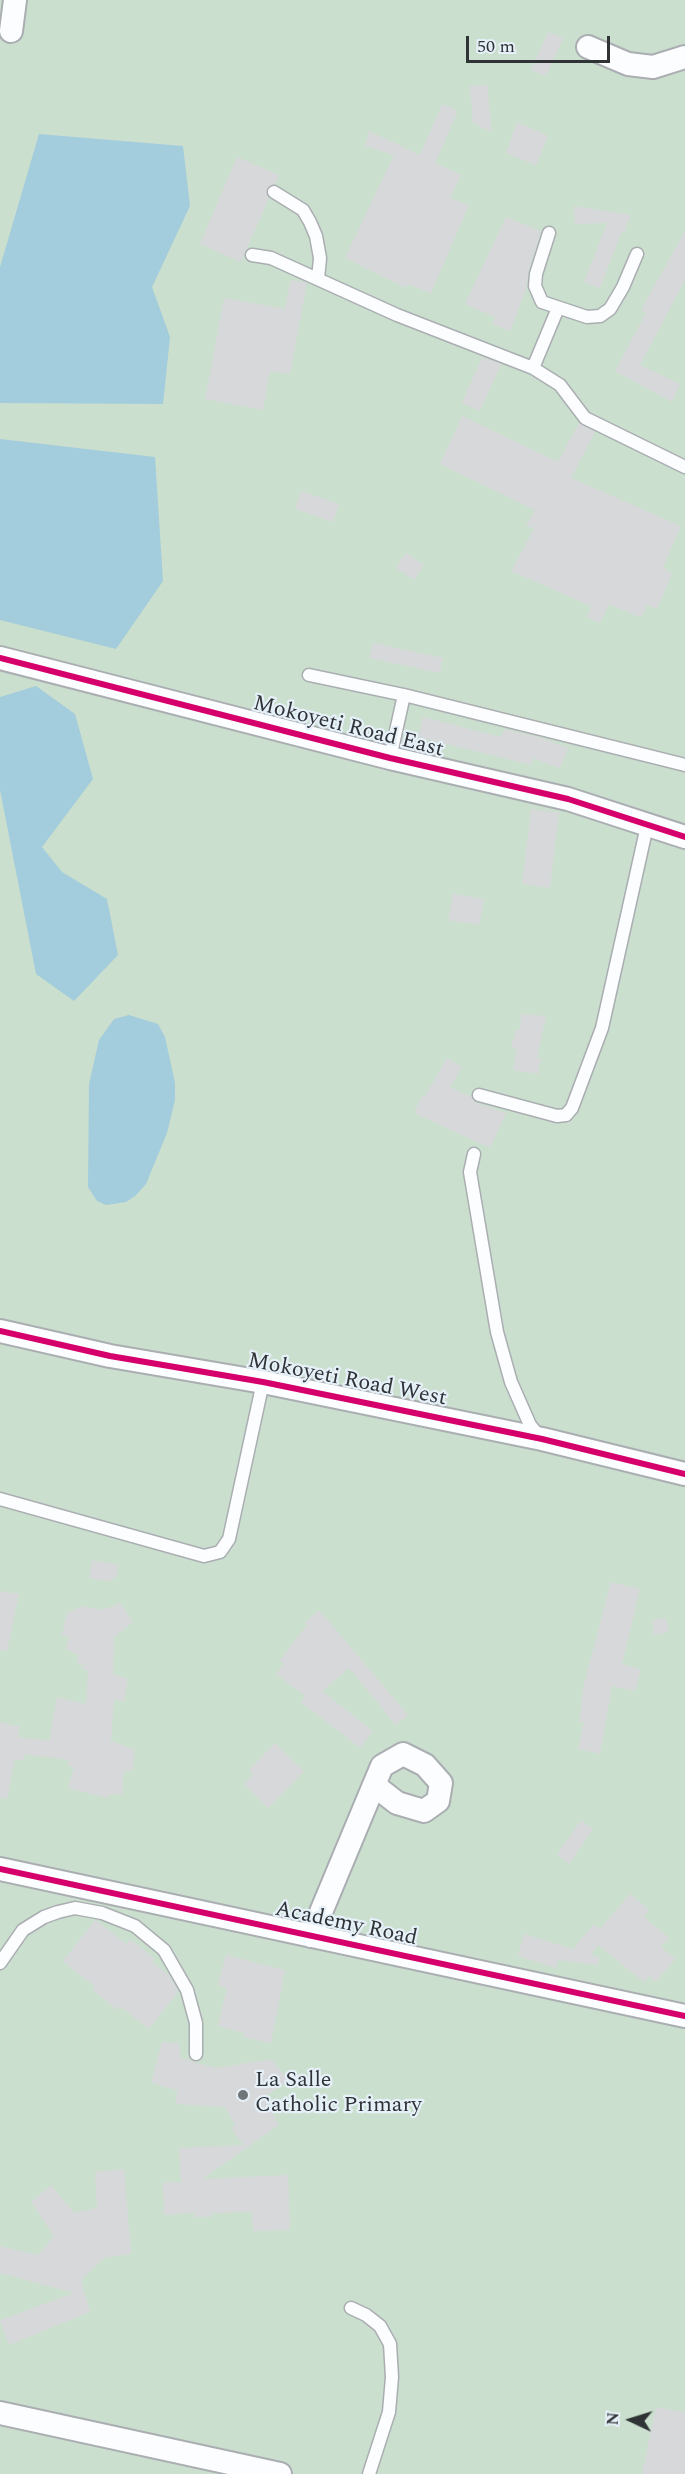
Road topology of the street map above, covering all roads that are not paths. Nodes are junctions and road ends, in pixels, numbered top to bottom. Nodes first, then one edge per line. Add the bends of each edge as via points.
1 (15, 0) edge
2 (11, 32) dead end
3 (588, 47) dead end
4 (685, 57) edge
5 (274, 192) dead end
6 (549, 233) dead end
7 (637, 254) dead end
8 (252, 255) dead end
9 (318, 279) junction
10 (558, 308) junction
11 (534, 368) junction
12 (685, 467) edge
13 (0, 658) edge
14 (309, 675) dead end
15 (404, 695) junction
16 (390, 758) junction
17 (685, 765) edge
18 (647, 826) junction
19 (685, 837) edge
20 (480, 1095) dead end
21 (474, 1154) dead end
22 (0, 1331) edge
23 (262, 1382) junction
24 (542, 1439) junction
25 (685, 1474) edge
26 (0, 1499) edge
27 (374, 1785) dead end
28 (0, 1869) edge
29 (311, 1936) junction
30 (0, 1963) edge
31 (685, 2016) edge
32 (196, 2054) dead end
33 (351, 2308) dead end
34 (0, 2413) edge
35 (280, 2474) edge
36 (369, 2474) edge

1 - 2 street
3 - 4 street via 628,64 653,67
5 - 9 lane via 303,210 310,222 320,258
6 - 10 lane via 535,286 542,302
7 - 10 lane via 610,309 587,317
8 - 9 lane via 271,258
9 - 11 lane via 396,315
10 - 11 lane
11 - 12 lane via 560,385 585,418
13 - 16 street, Mokoyeti Road East
14 - 15 lane
15 - 16 lane
15 - 17 lane
16 - 18 street, Mokoyeti Road East via 568,799
18 - 19 street, Mokoyeti Road East
18 - 20 lane via 602,1028 572,1108 566,1115 557,1116
21 - 24 lane via 470,1172 497,1332 511,1382 530,1425
22 - 23 street, Mokoyeti Road West via 110,1356
23 - 24 street, Mokoyeti Road West
23 - 26 lane via 229,1539 220,1552 204,1556
24 - 25 street, Mokoyeti Road West
27 - 29 street
28 - 29 street, Academy Road
29 - 31 street, Academy Road
30 - 32 lane via 23,1930 58,1912 75,1908 135,1926 164,1950 187,1990 196,2023
33 - 36 lane via 380,2326 390,2344 389,2412
34 - 35 street

